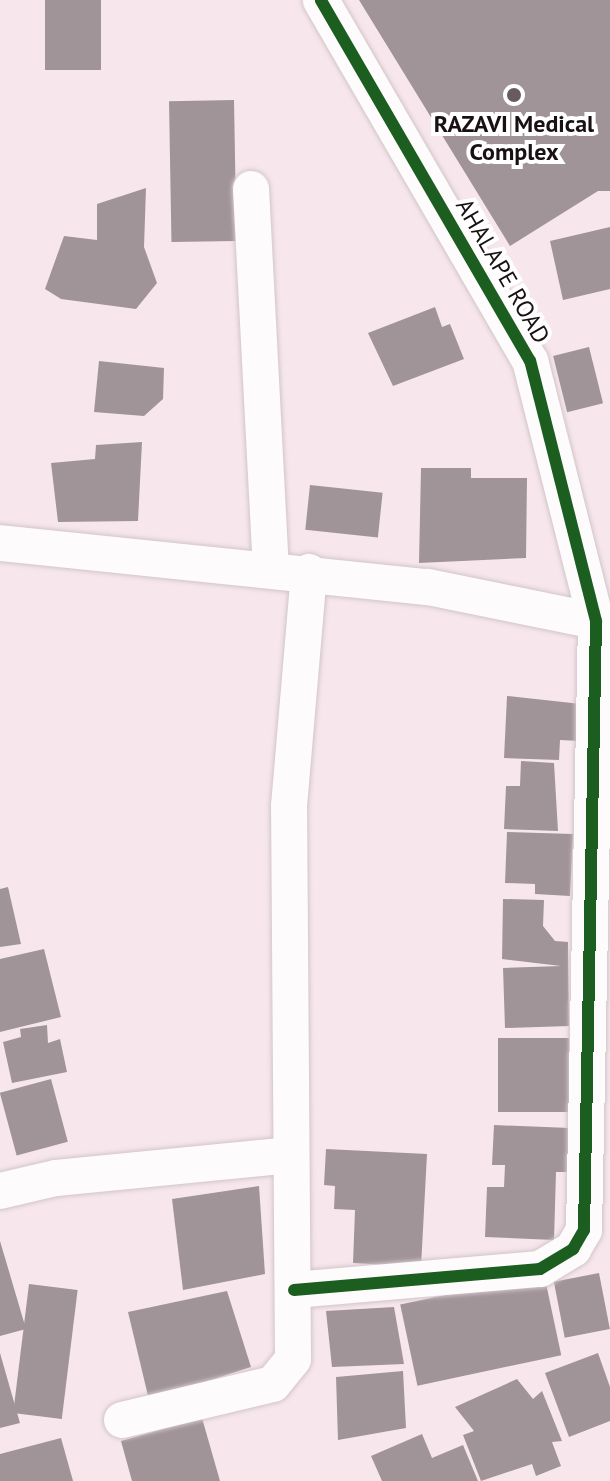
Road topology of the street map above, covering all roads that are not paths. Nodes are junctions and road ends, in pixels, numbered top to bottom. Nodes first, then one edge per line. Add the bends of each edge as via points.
1 (321, 0) edge
2 (251, 189) dead end
3 (0, 543) edge
4 (271, 569) junction
5 (309, 572) junction
6 (603, 622) edge
7 (291, 1155) junction
8 (0, 1191) edge
9 (294, 1290) junction
10 (122, 1420) dead end

1 - 6 street, AHALAPE ROAD via 530,361
2 - 4 street
3 - 4 street
4 - 5 street
5 - 6 street
5 - 7 street via 289,806
6 - 9 street, AHALAPE ROAD via 584,1230 573,1249 540,1269
7 - 8 street via 56,1178
7 - 9 street
9 - 10 street via 293,1359 273,1384

